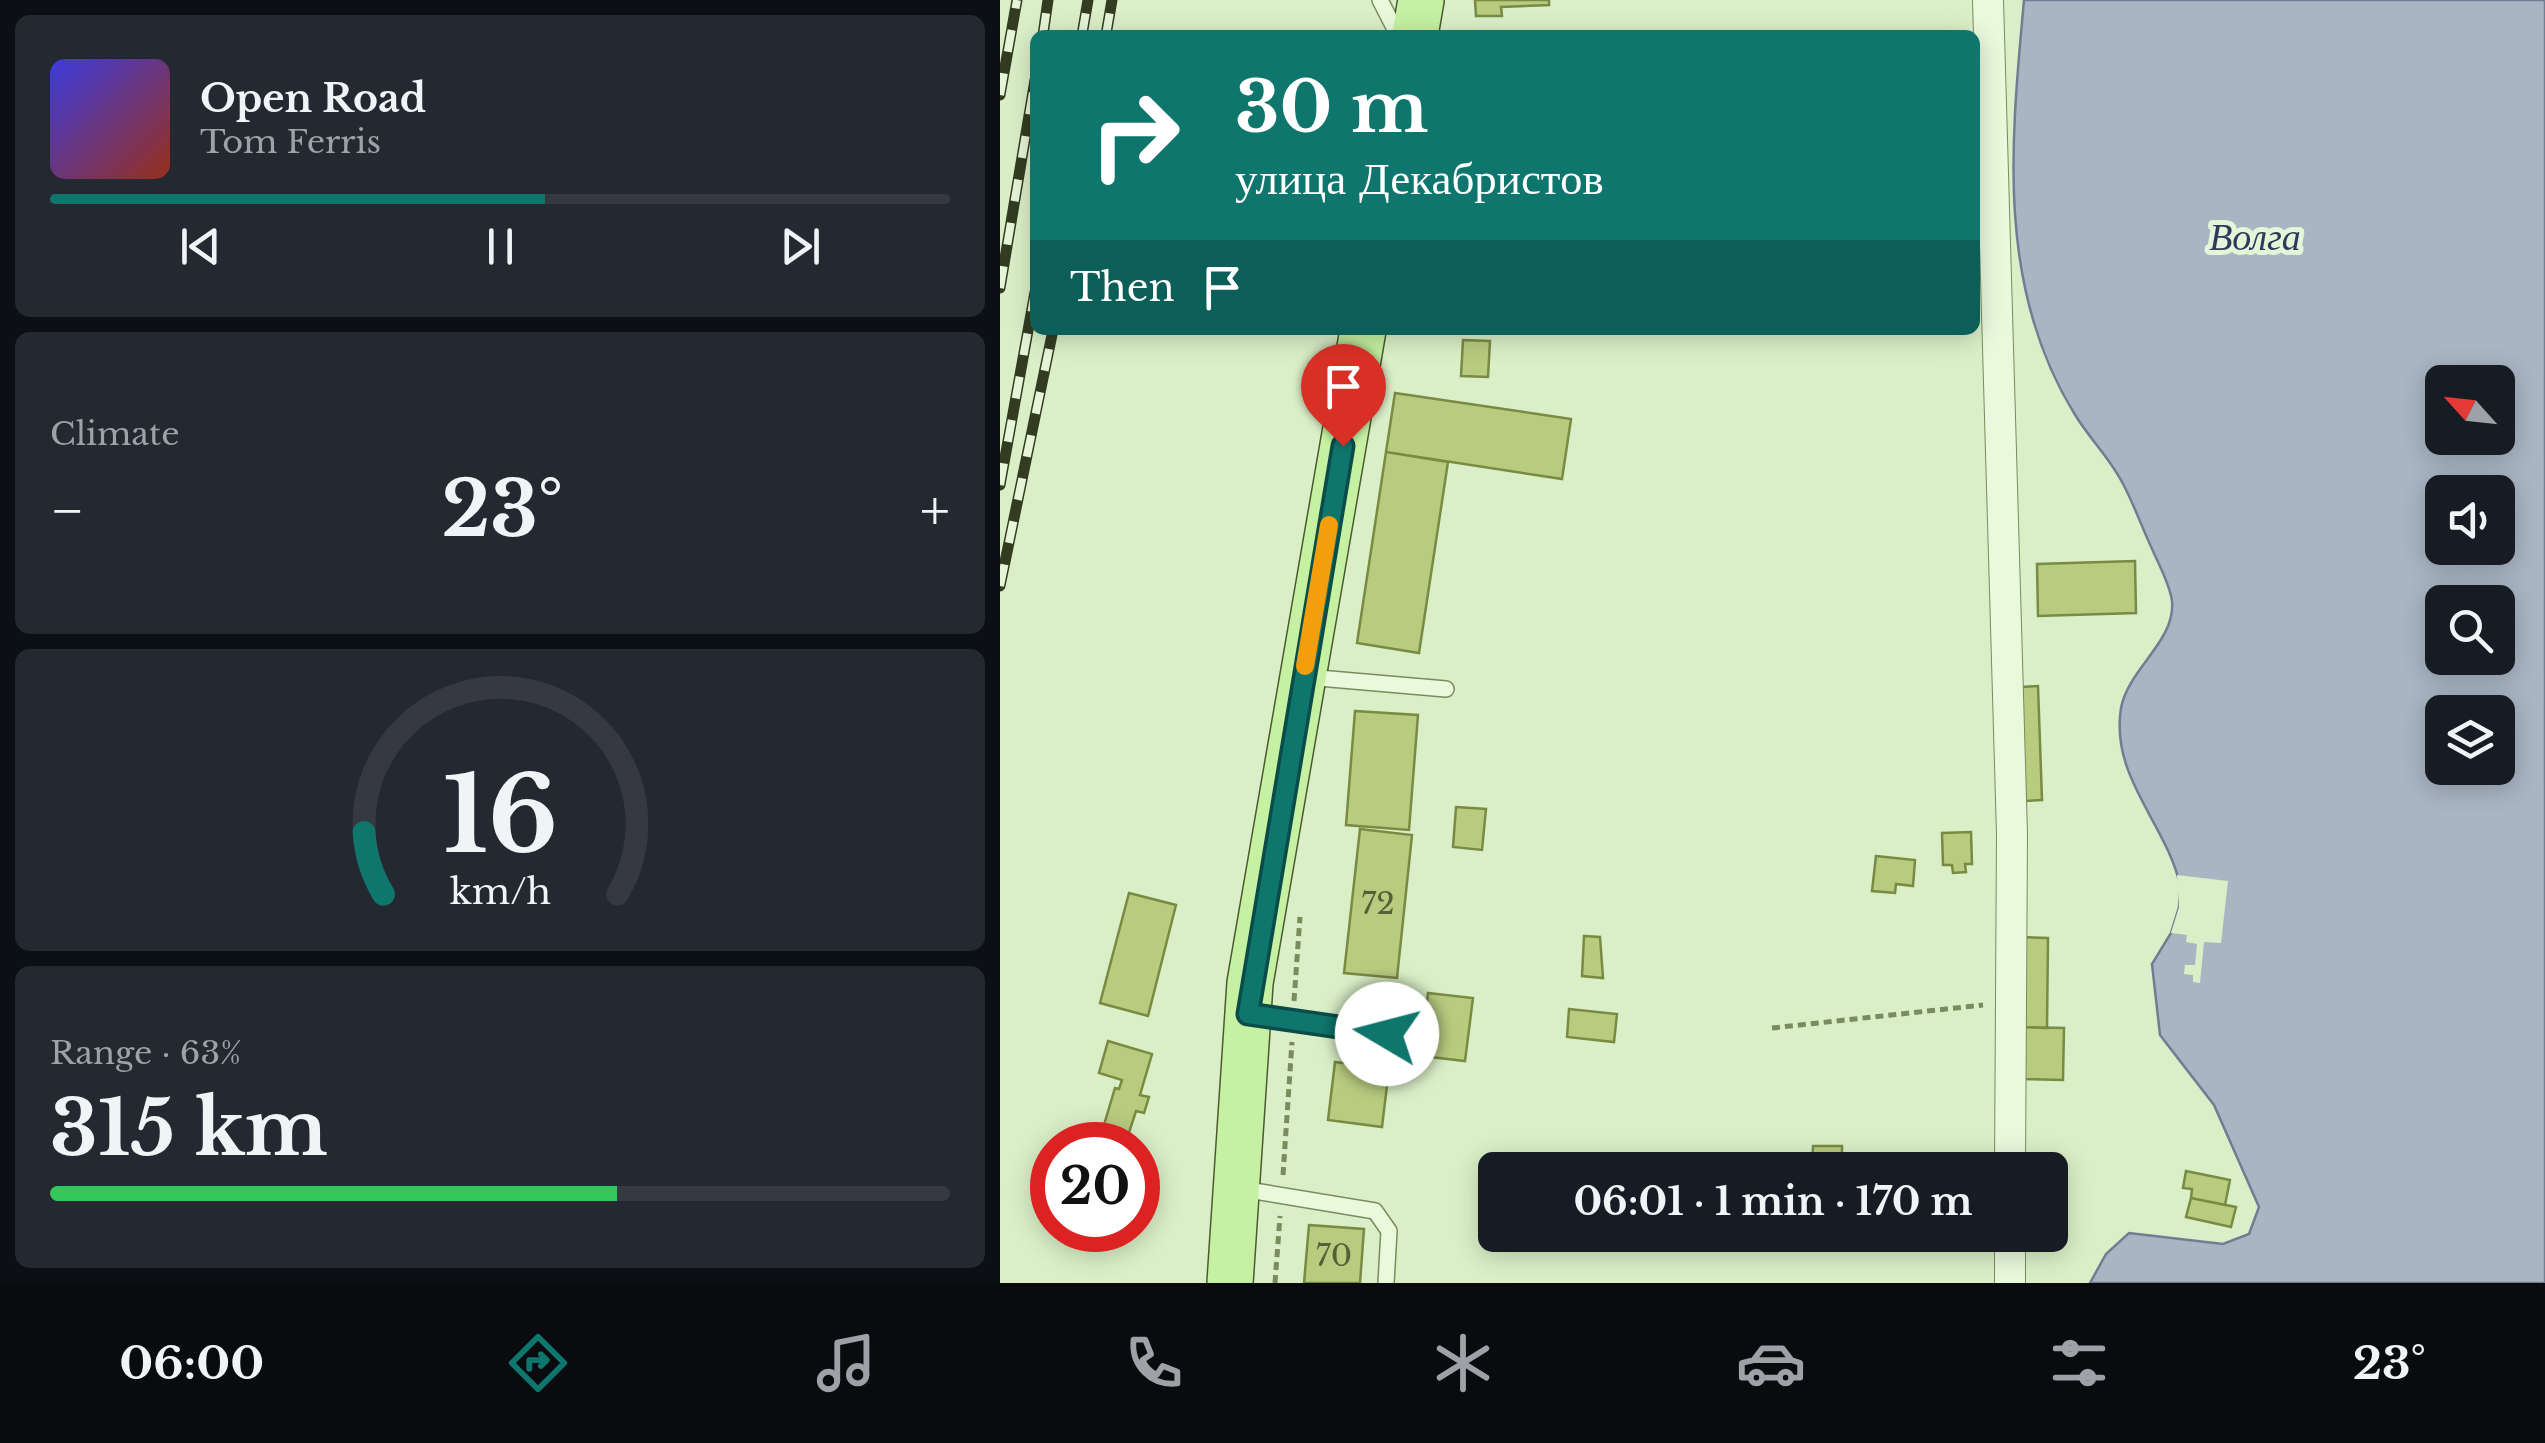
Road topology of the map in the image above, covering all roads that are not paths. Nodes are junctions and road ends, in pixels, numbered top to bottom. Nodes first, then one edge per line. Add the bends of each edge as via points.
1 (1380, 0) edge
2 (1421, 0) edge
3 (1988, 0) edge
4 (1395, 30) edge
5 (1416, 30) edge
6 (1363, 335) edge
7 (1303, 676) junction
8 (1446, 688) dead end
9 (1248, 1014) junction
10 (1387, 1034) dead end
11 (2010, 1152) edge
12 (1236, 1188) junction
13 (2010, 1252) edge
14 (1230, 1283) edge
15 (1386, 1283) edge
16 (2010, 1283) edge

1 - 4 lane
2 - 5 main road
3 - 11 street via 2012,834
6 - 7 main road
7 - 8 lane
7 - 9 main road
9 - 10 lane
9 - 12 main road
12 - 14 main road
12 - 15 lane via 1375,1211 1390,1231
13 - 16 street

